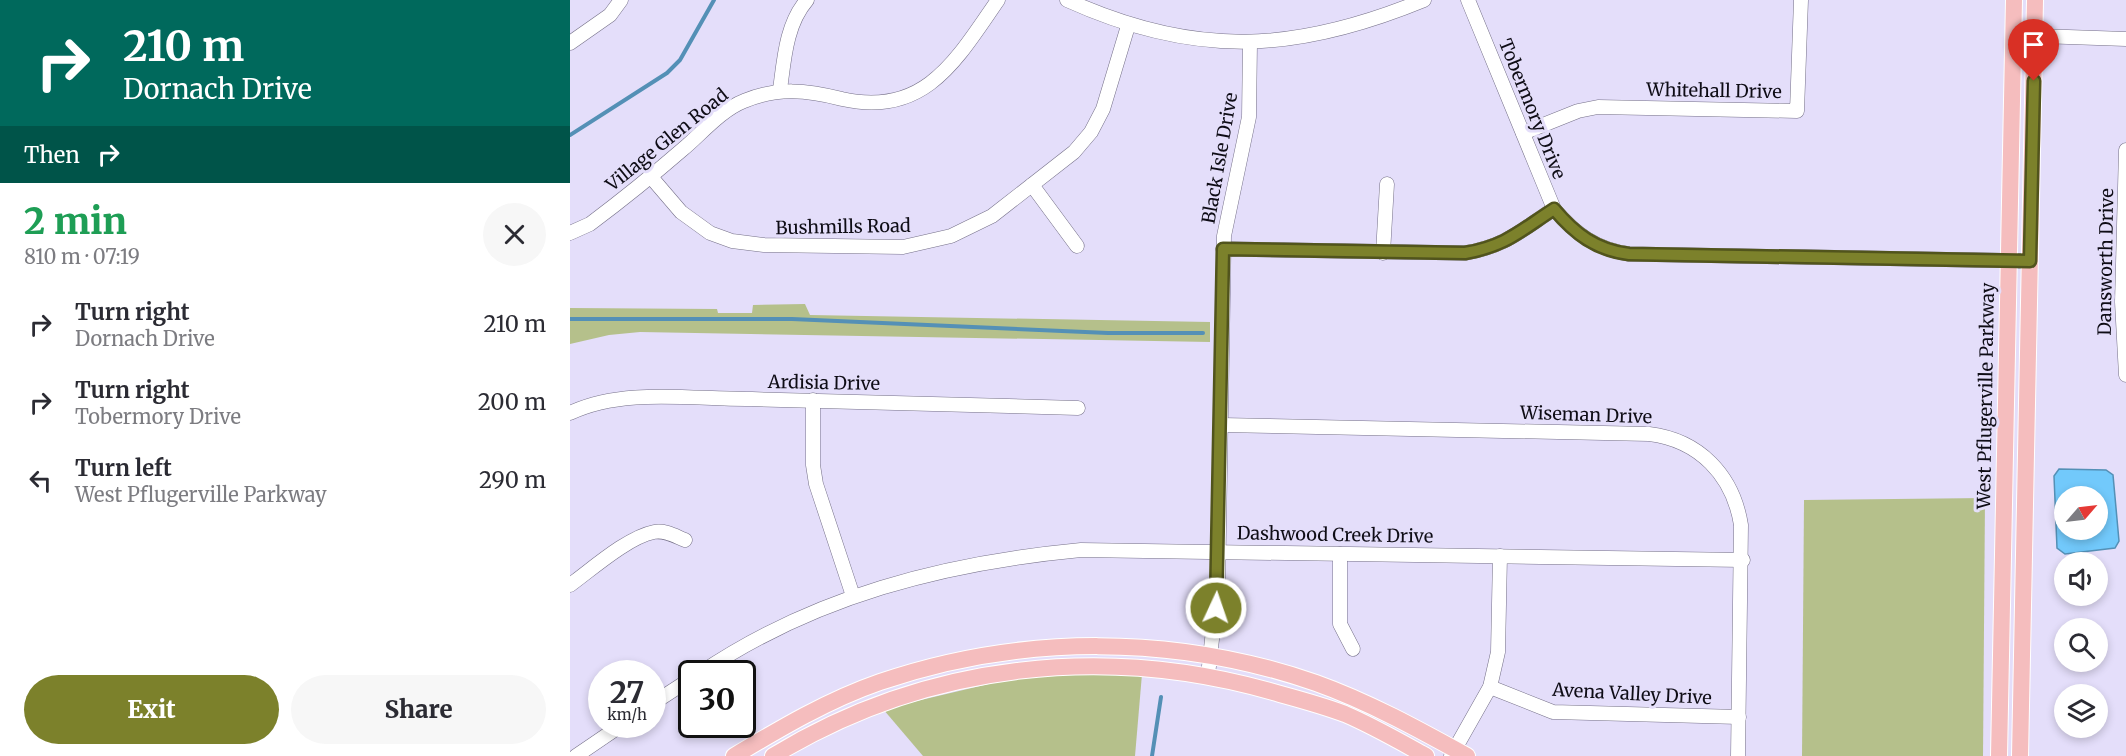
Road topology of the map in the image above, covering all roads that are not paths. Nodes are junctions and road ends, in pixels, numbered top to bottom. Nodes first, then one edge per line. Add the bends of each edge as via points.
1 (621, 0) edge
2 (807, 0) edge
3 (998, 0) edge
4 (1067, 0) edge
5 (1424, 0) edge
6 (1468, 0) edge
7 (1801, 0) edge
8 (2014, 0) edge
9 (2035, 0) edge
10 (1128, 26) junction
11 (2013, 35) junction
12 (2035, 36) junction
13 (2126, 39) edge
14 (570, 43) edge
15 (1250, 43) junction
16 (780, 90) junction
17 (1523, 133) junction
18 (2126, 150) edge
19 (651, 177) junction
20 (1387, 184) dead end
21 (1032, 185) junction
22 (1554, 209) junction
23 (570, 233) edge
24 (1077, 246) dead end
25 (1223, 249) junction
26 (1383, 253) junction
27 (2008, 261) junction
28 (2030, 261) junction
29 (2126, 375) edge
30 (813, 400) junction
31 (1078, 408) dead end
32 (570, 413) edge
33 (1222, 425) junction
34 (2003, 522) junction
35 (2025, 522) junction
36 (685, 540) dead end
37 (1218, 551) junction
38 (1340, 554) junction
39 (1500, 556) junction
40 (1743, 560) junction
41 (570, 585) edge
42 (853, 596) junction
43 (1353, 649) dead end
44 (1212, 656) junction
45 (722, 660) edge
46 (1208, 675) junction
47 (1490, 687) junction
48 (1739, 717) junction
49 (602, 738) edge
50 (1458, 754) edge
51 (576, 756) edge
52 (734, 756) edge
53 (773, 756) edge
54 (1426, 756) edge
55 (1738, 756) edge
56 (1998, 756) edge
57 (2020, 756) edge

1 - 14 street via 610,15
2 - 16 street via 798,10 786,46
3 - 16 street, Village Glen Road via 956,61 919,92 896,100 854,102 810,91
4 - 10 street
5 - 15 street via 1337,31
6 - 17 street, Tobermory Drive
7 - 17 street, Whitehall Drive via 1797,111 1598,107
8 - 11 main road, West Pflugerville Parkway
9 - 12 main road
10 - 15 street via 1189,39
10 - 21 street, Bushmills Road via 1103,109 1091,132 1074,152
11 - 12 street
11 - 27 main road, West Pflugerville Parkway
12 - 13 street
12 - 28 main road
15 - 25 street, Black Isle Drive via 1249,117 1228,206
16 - 19 street, Village Glen Road via 741,102
17 - 22 street, Tobermory Drive
18 - 29 street, Dansworth Drive via 2122,302
19 - 21 street, Bushmills Road via 681,212 710,233 764,246 903,247 931,242 992,216
19 - 23 street, Village Glen Road via 590,224
20 - 26 street
21 - 24 street
22 - 26 street via 1514,238 1492,248 1465,253
22 - 27 street, Tobermory Drive via 1570,229 1611,252
25 - 26 street
25 - 33 street, Black Isle Drive
27 - 28 street, Tobermory Drive
27 - 34 main road, West Pflugerville Parkway
28 - 35 main road
30 - 31 street, Ardisia Drive
30 - 32 street, Ardisia Drive via 635,398 603,402
30 - 42 street via 816,484
33 - 37 street, Black Isle Drive
33 - 40 street, Wiseman Drive via 1665,436 1690,445 1706,457 1725,481 1740,515
34 - 35 main road
34 - 56 main road, West Pflugerville Parkway
35 - 57 main road
36 - 41 street via 653,532 633,541
37 - 38 street, Dashwood Creek Drive
37 - 42 street, Dashwood Creek Drive via 1081,550 1017,556 946,568
37 - 44 street, Black Isle Drive
38 - 39 street, Dashwood Creek Drive
38 - 43 street via 1340,624
39 - 40 street, Dashwood Creek Drive
39 - 47 street via 1498,652
40 - 48 street, Wiseman Drive
42 - 45 street, Dashwood Creek Drive via 770,631
44 - 46 street, Black Isle Drive
44 - 50 main road via 1315,683 1368,705
44 - 52 main road via 1102,645 948,662 880,682 829,703
46 - 53 main road via 1102,664 953,681 856,713
46 - 54 main road via 1342,713
47 - 48 street, Avena Valley Drive via 1553,712
47 - 50 street
48 - 55 street, Wiseman Drive
49 - 51 street

